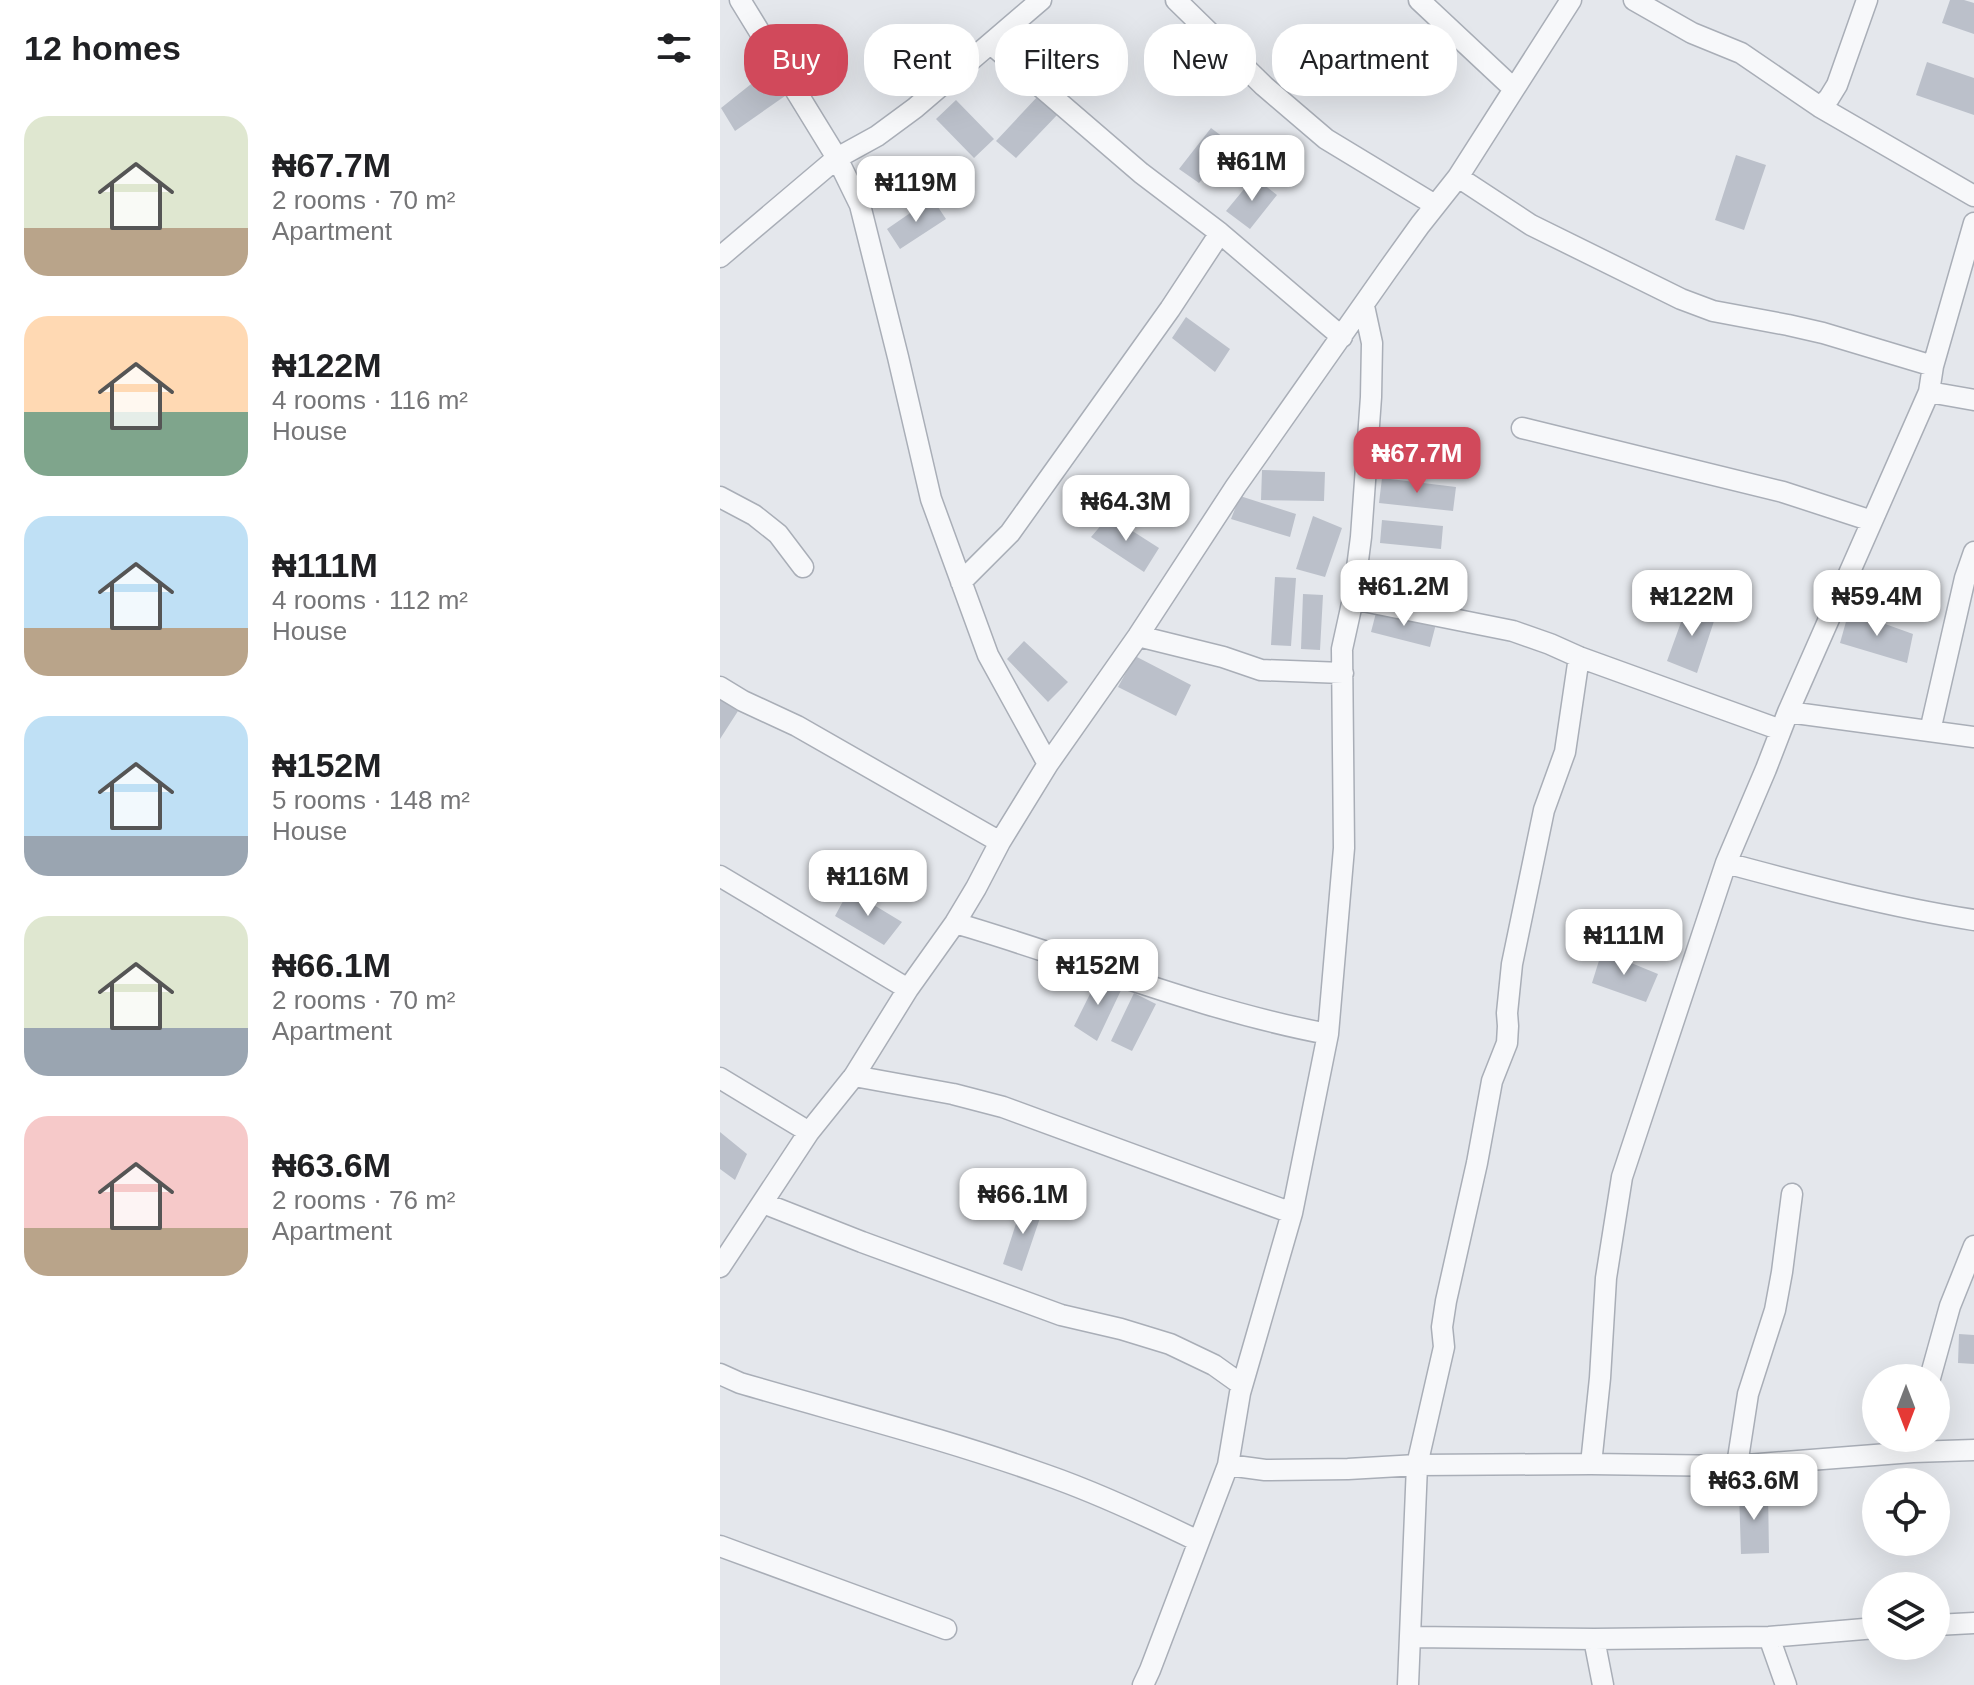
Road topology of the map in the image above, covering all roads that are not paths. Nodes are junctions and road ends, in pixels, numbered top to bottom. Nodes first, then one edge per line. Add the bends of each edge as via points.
1 (740, 0) edge
2 (1041, 0) edge
3 (1176, 0) edge
4 (1419, 0) edge
5 (1571, 0) edge
6 (1634, 0) edge
7 (1867, 0) edge
8 (991, 44) junction
9 (1513, 88) junction
10 (1820, 107) junction
11 (837, 158) junction
12 (1458, 177) junction
13 (1974, 196) edge
14 (1435, 205) junction
15 (1974, 223) edge
16 (1220, 233) junction
17 (720, 257) edge
18 (1364, 306) junction
19 (1342, 337) junction
20 (1933, 366) junction
21 (1929, 392) junction
22 (1974, 400) edge
23 (1522, 428) dead end
24 (720, 497) edge
25 (1872, 521) junction
26 (1974, 552) edge
27 (803, 567) dead end
28 (961, 582) junction
29 (1353, 599) junction
30 (1138, 636) junction
31 (1579, 657) junction
32 (1343, 673) junction
33 (720, 687) edge
34 (1785, 721) junction
35 (1930, 731) junction
36 (1974, 737) edge
37 (1048, 764) junction
38 (1000, 842) junction
39 (1726, 863) junction
40 (720, 876) edge
41 (1974, 920) edge
42 (955, 923) junction
43 (908, 989) junction
44 (1328, 1034) junction
45 (854, 1076) junction
46 (720, 1078) edge
47 (809, 1132) junction
48 (1792, 1194) dead end
49 (763, 1203) junction
50 (1292, 1213) junction
51 (1974, 1246) edge
52 (720, 1267) edge
53 (1934, 1364) edge
54 (720, 1374) edge
55 (1242, 1385) junction
56 (1950, 1448) edge
57 (1974, 1450) edge
58 (1862, 1451) edge
59 (1591, 1464) junction
60 (1228, 1465) junction
61 (1417, 1465) junction
62 (1737, 1465) junction
63 (1198, 1541) junction
64 (720, 1546) edge
65 (1974, 1623) edge
66 (1950, 1624) edge
67 (946, 1629) dead end
68 (1862, 1629) edge
69 (1411, 1637) junction
70 (1769, 1637) junction
71 (1594, 1639) junction
72 (1143, 1685) edge
73 (1408, 1685) edge
74 (1603, 1685) edge
75 (1786, 1685) edge

1 - 11 street
2 - 8 street
3 - 14 street via 1326,139
4 - 9 street
5 - 9 street
6 - 10 street via 1741,53
7 - 10 street via 1837,85
8 - 11 street via 915,108
8 - 16 street via 1141,173
9 - 12 street
10 - 13 street
11 - 17 street
11 - 28 street via 860,205 931,499
12 - 14 street
12 - 20 street via 1531,225 1681,299
14 - 18 street
15 - 20 street
16 - 19 street
16 - 28 street via 1010,533
18 - 19 street
18 - 29 street via 1372,343 1371,397
19 - 30 street
20 - 21 street
21 - 22 street
21 - 25 street
23 - 25 street via 1783,492
24 - 27 street via 778,534
25 - 34 street
26 - 35 street
28 - 37 street via 988,655
29 - 31 street via 1513,631
29 - 32 street via 1342,649
30 - 32 street via 1261,670
30 - 37 street
31 - 34 street
31 - 61 street via 1565,752 1544,810 1512,964 1507,1043 1492,1081
32 - 44 street via 1344,848
33 - 38 street
34 - 35 street
34 - 39 street
35 - 36 street
37 - 38 street
38 - 42 street
39 - 41 street
39 - 59 street via 1622,1177 1606,1278
40 - 43 street
42 - 43 street
42 - 44 street via 1277,1024
43 - 45 street
44 - 50 street
45 - 47 street
45 - 50 street via 1003,1107
46 - 47 street
47 - 49 street
48 - 62 street via 1777,1298 1748,1394
49 - 52 street
49 - 55 street via 1061,1315 1170,1344
50 - 55 street
51 - 53 street
54 - 63 street via 1049,1476
55 - 60 street
56 - 57 street
58 - 62 street
59 - 61 street
59 - 62 street
60 - 61 street via 1265,1470
60 - 63 street
61 - 69 street
63 - 72 street
64 - 67 street
65 - 66 street
68 - 70 street
69 - 71 street
69 - 73 street
70 - 71 street
70 - 75 street
71 - 74 street

